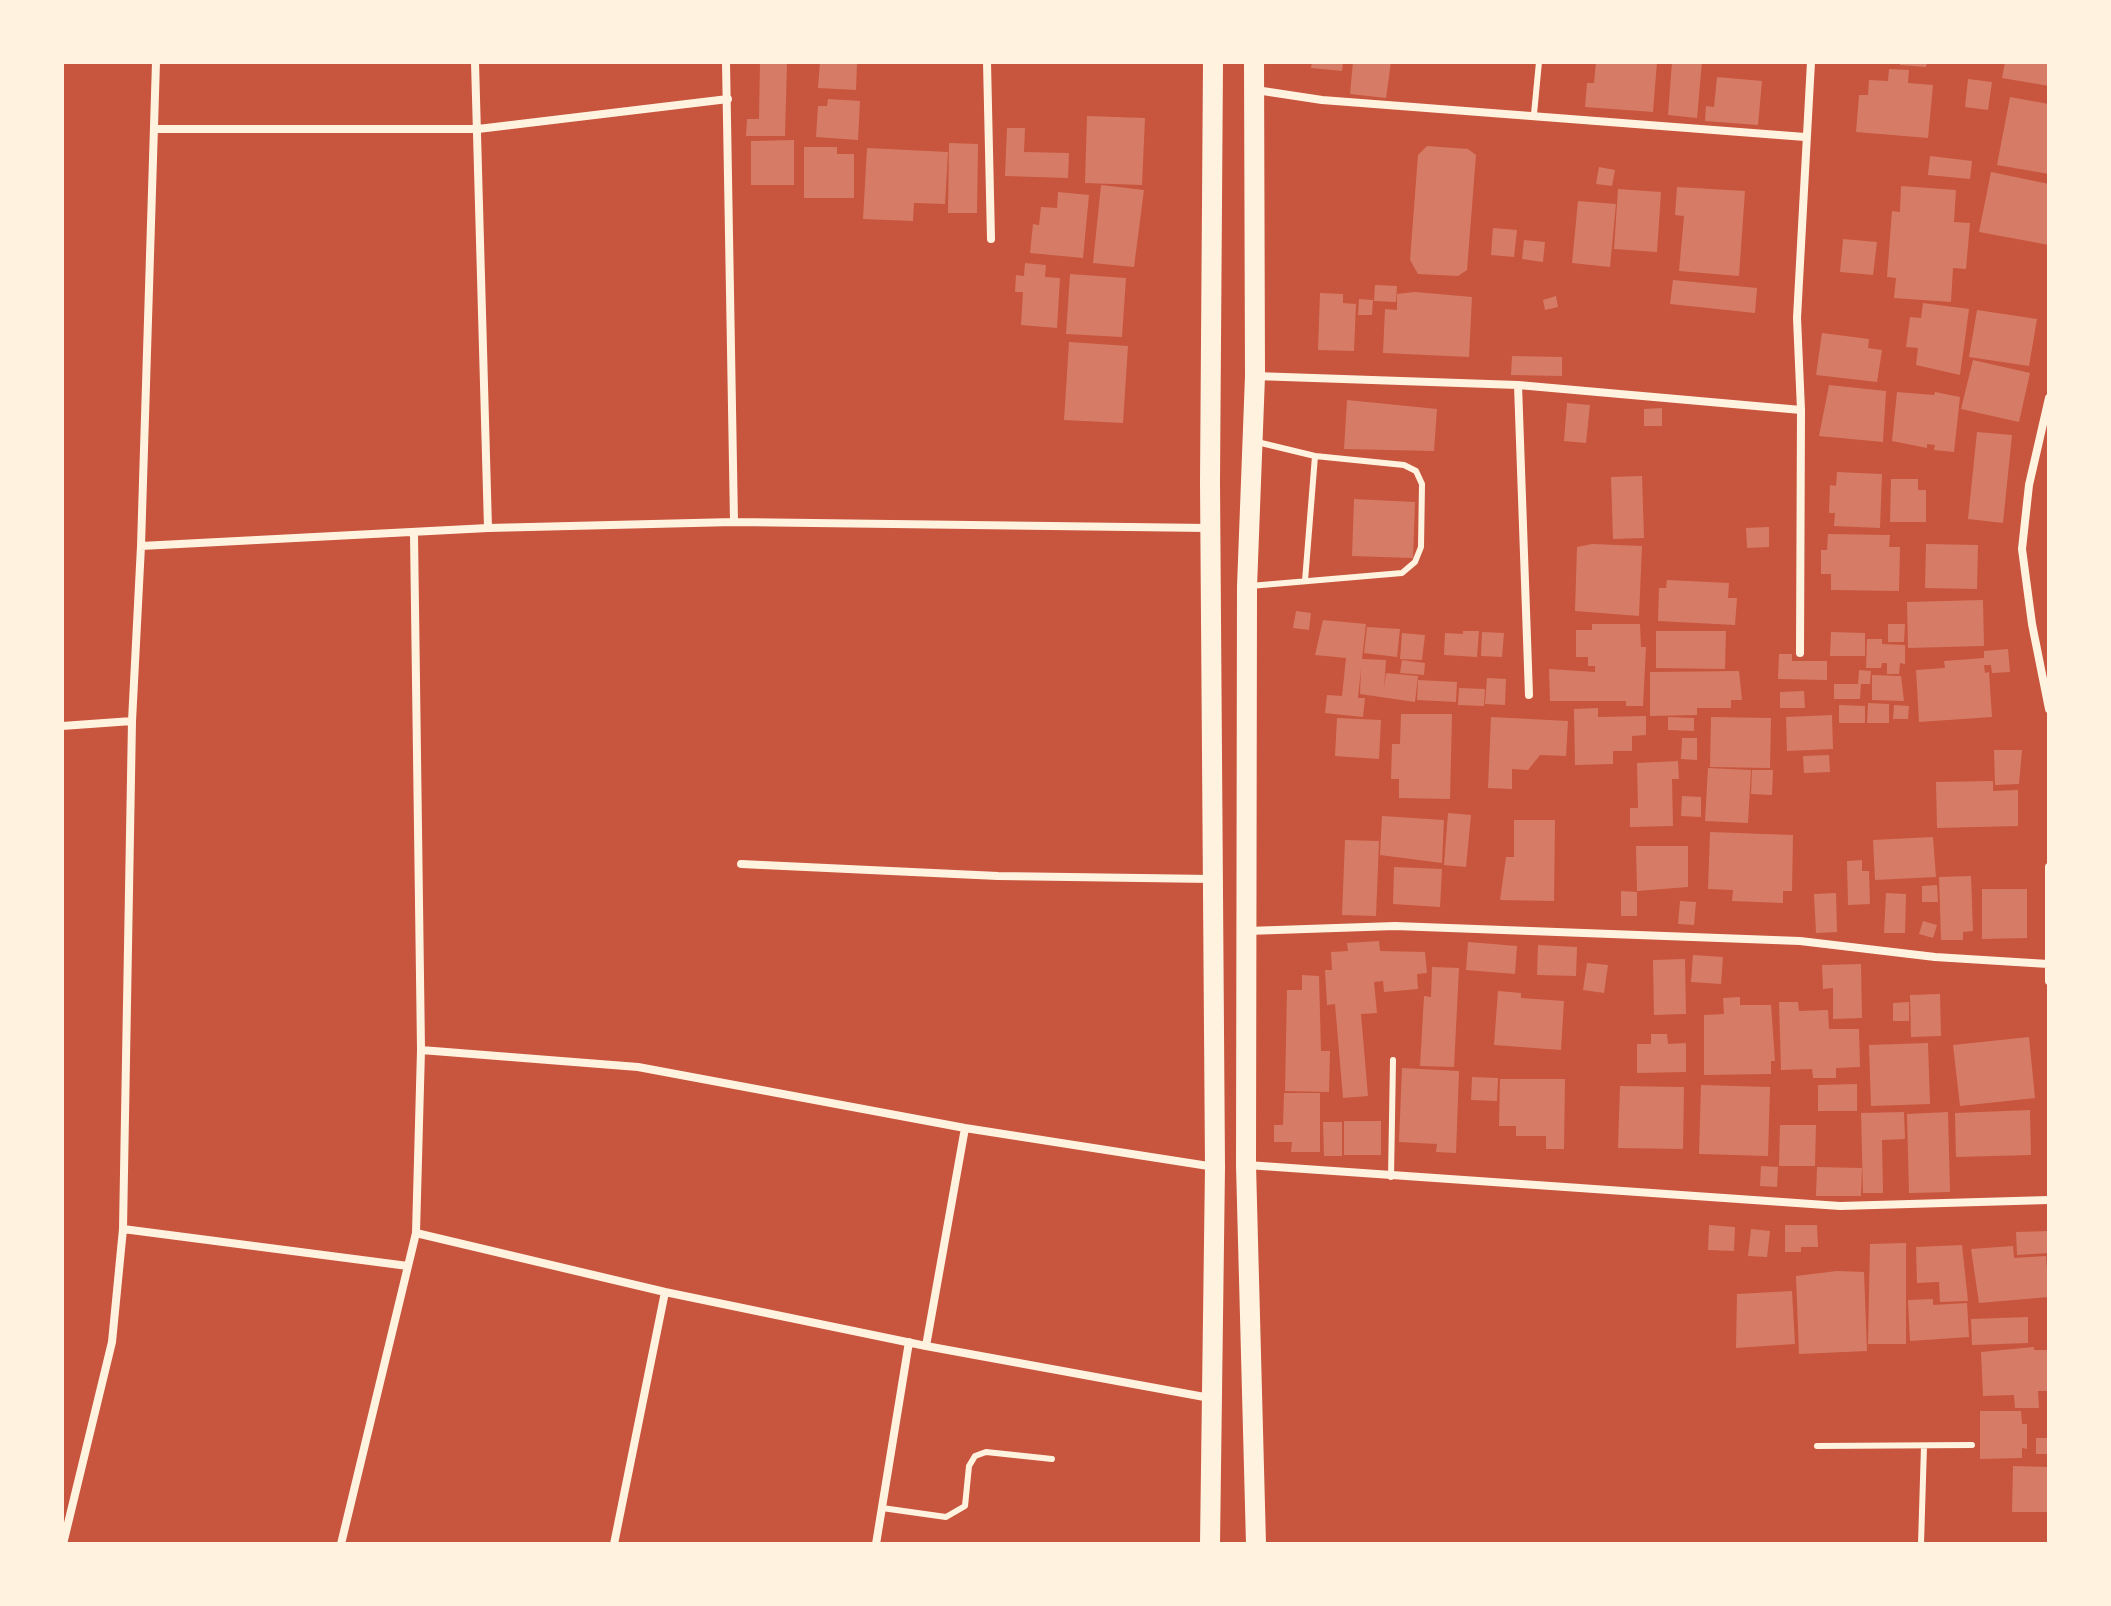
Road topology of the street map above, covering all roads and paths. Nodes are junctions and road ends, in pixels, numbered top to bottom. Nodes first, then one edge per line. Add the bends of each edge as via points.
1 (156, 62) edge
2 (475, 62) edge
3 (726, 62) edge
4 (987, 62) edge
5 (1213, 62) edge
6 (1254, 62) edge
7 (1539, 62) edge
8 (1811, 62) edge
9 (1255, 90) junction
10 (728, 99) junction
11 (1534, 114) junction
12 (156, 129) junction
13 (478, 129) junction
14 (1805, 137) junction
15 (991, 239) dead end
16 (1255, 376) junction
17 (1518, 385) junction
18 (2049, 398) edge
19 (1801, 410) junction
20 (1250, 440) junction
21 (1315, 456) junction
22 (734, 522) junction
23 (488, 528) junction
24 (1210, 528) junction
25 (414, 534) junction
26 (141, 546) junction
27 (1305, 581) junction
28 (1247, 587) junction
29 (1800, 653) dead end
30 (1529, 695) dead end
31 (2049, 709) edge
32 (132, 721) junction
33 (62, 726) edge
34 (741, 864) dead end
35 (2049, 867) edge
36 (1212, 879) junction
37 (1246, 931) junction
38 (2048, 964) edge
39 (2049, 981) edge
40 (421, 1050) junction
41 (1393, 1060) dead end
42 (965, 1128) junction
43 (1246, 1165) junction
44 (1215, 1167) junction
45 (1391, 1177) junction
46 (2049, 1200) edge
47 (123, 1229) junction
48 (416, 1233) junction
49 (408, 1266) junction
50 (665, 1292) junction
51 (909, 1342) junction
52 (926, 1346) junction
53 (1213, 1399) junction
54 (1972, 1445) dead end
55 (1817, 1446) dead end
56 (1924, 1446) junction
57 (1052, 1459) dead end
58 (882, 1508) junction
59 (63, 1544) edge
60 (341, 1544) edge
61 (614, 1544) edge
62 (876, 1544) edge
63 (1210, 1544) edge
64 (1256, 1544) edge
65 (1921, 1544) edge

1 - 12 street
2 - 13 street
3 - 10 street
4 - 15 street
5 - 24 main road
6 - 9 main road
7 - 11 lane
8 - 14 street
9 - 11 street via 1322,100
9 - 16 main road
10 - 13 street
10 - 22 street
11 - 14 street
12 - 13 street
12 - 26 street
13 - 23 street
14 - 19 street via 1797,318
16 - 17 street
16 - 20 main road
17 - 19 street
17 - 30 street
18 - 31 street via 2029,485 2022,549
19 - 29 street
20 - 21 lane
20 - 28 main road
21 - 27 lane
21 - 27 lane via 1404,465 1416,471 1422,484 1421,547 1415,562 1402,573
22 - 23 street
22 - 24 street
23 - 25 street
24 - 36 main road
25 - 26 street
25 - 40 street
26 - 32 street
27 - 28 lane
28 - 37 main road
32 - 33 street
32 - 47 street
34 - 36 street
35 - 38 street
36 - 44 main road
37 - 38 street via 1395,926 1785,941
37 - 43 main road
38 - 39 street
40 - 42 street via 638,1067
40 - 48 street
41 - 45 lane
42 - 44 street
42 - 52 street
43 - 45 street
43 - 64 main road
44 - 53 main road
45 - 46 street via 1840,1206
47 - 49 street
47 - 59 street via 112,1342
48 - 49 street
48 - 50 street
49 - 60 street
50 - 51 street
50 - 61 street
51 - 52 street
51 - 58 street
52 - 53 street
53 - 63 main road
54 - 56 lane
55 - 56 lane
56 - 65 lane
57 - 58 lane via 986,1452 975,1456 965,1506 946,1517
58 - 62 street

